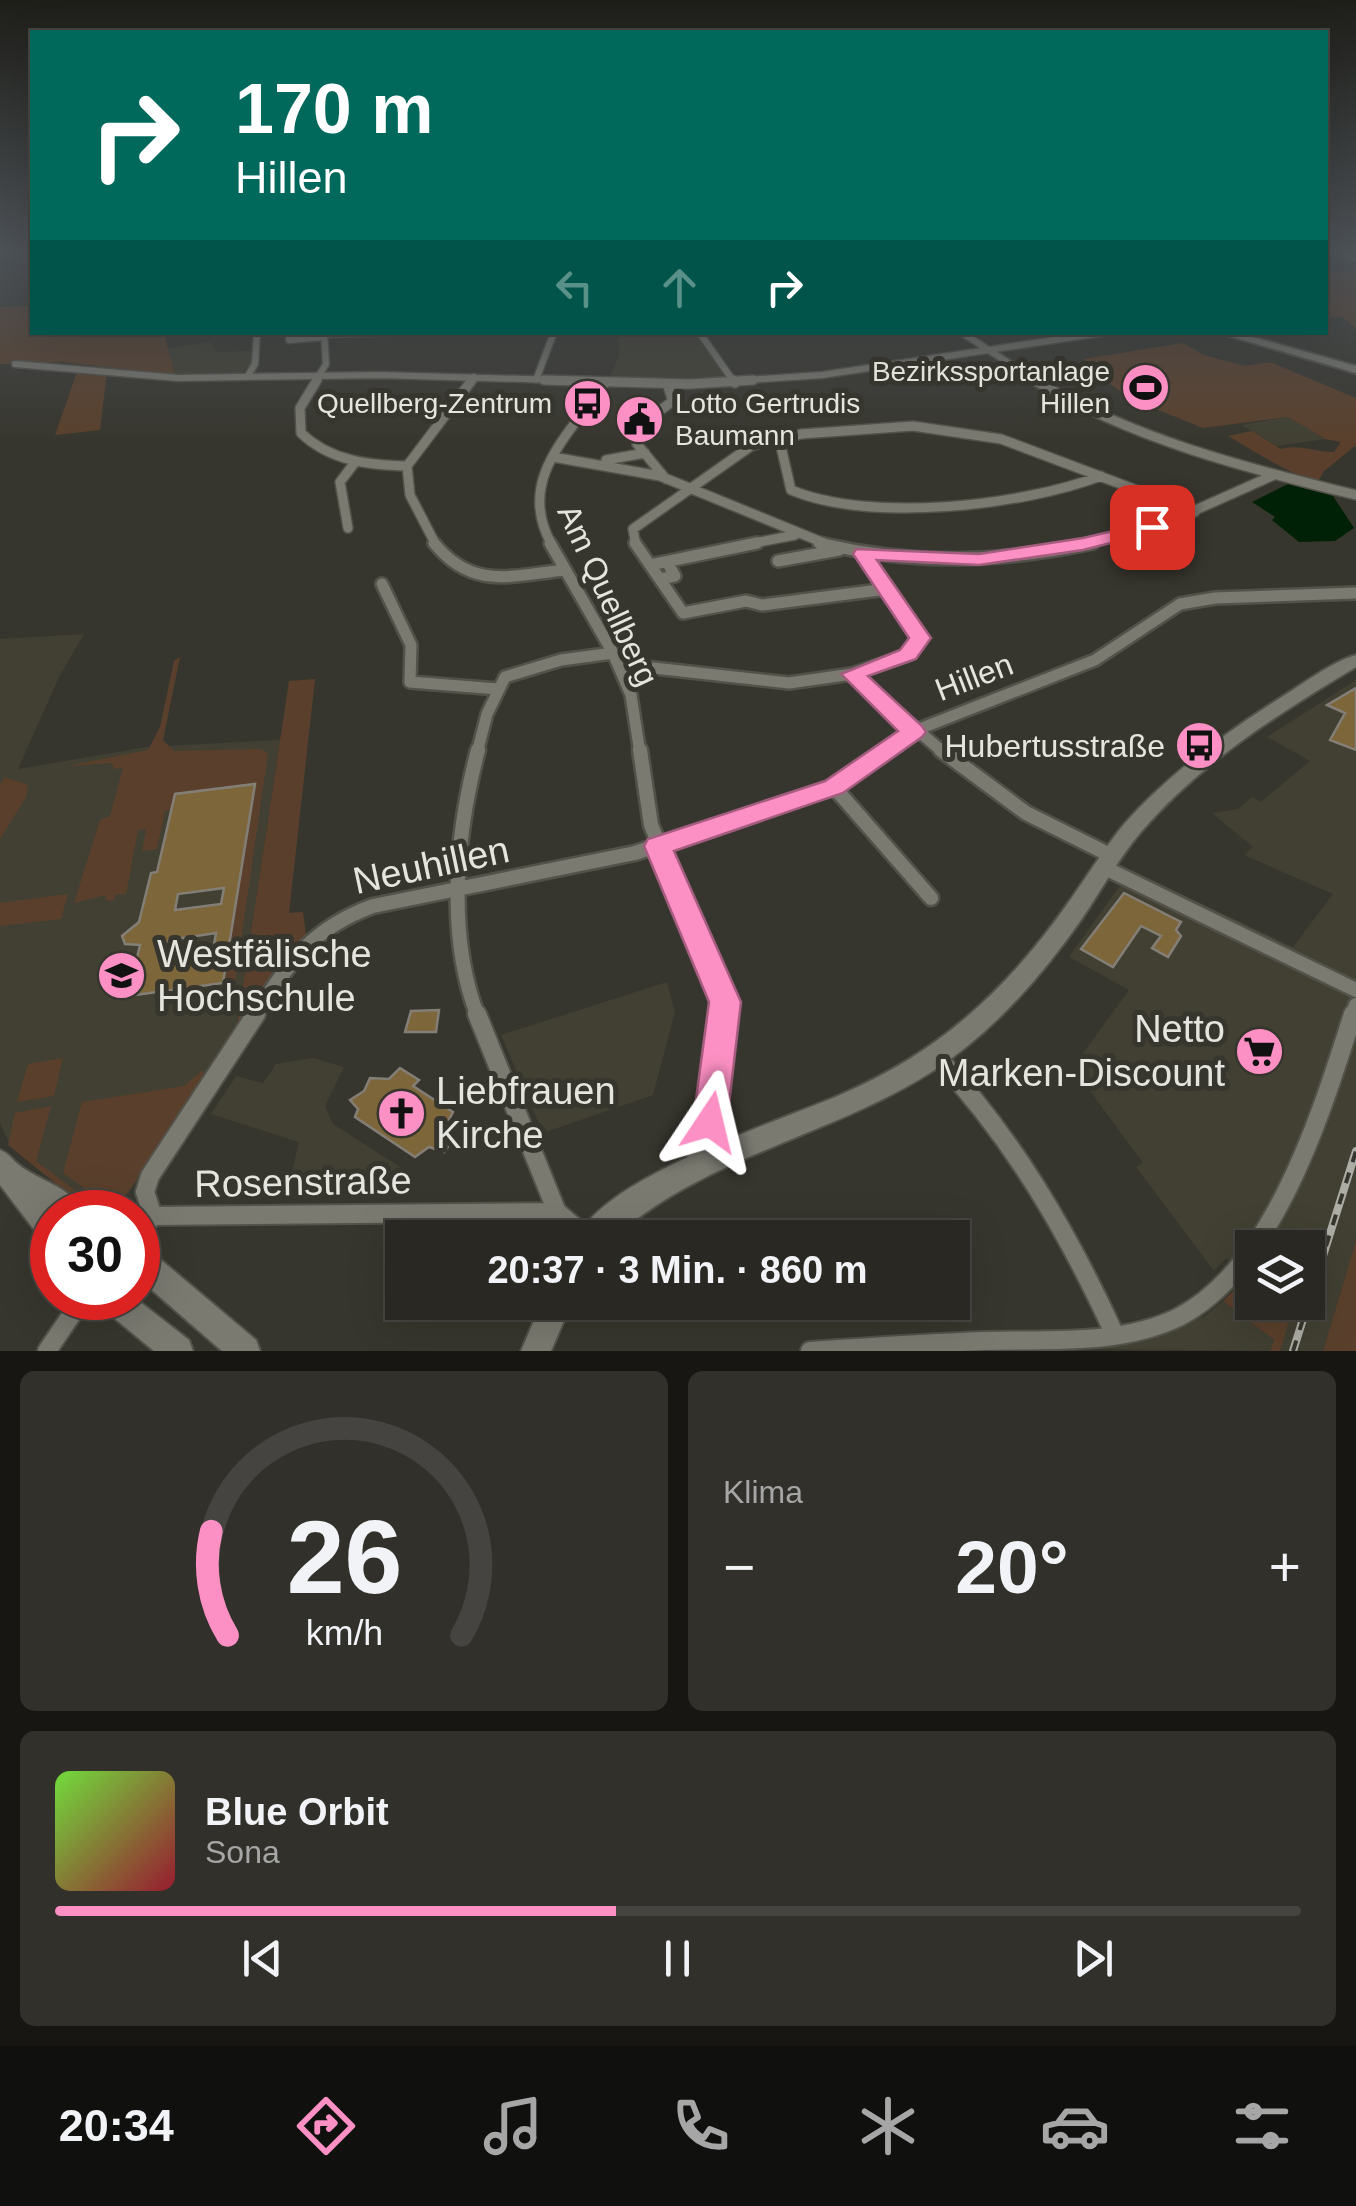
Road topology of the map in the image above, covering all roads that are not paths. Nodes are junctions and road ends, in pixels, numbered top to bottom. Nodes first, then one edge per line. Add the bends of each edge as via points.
1 (257, 335) edge
2 (324, 335) edge
3 (553, 335) edge
4 (701, 335) edge
5 (965, 335) edge
6 (1088, 335) edge
7 (1231, 335) edge
8 (293, 336) edge
9 (988, 350) junction
10 (295, 352) dead end
11 (15, 364) dead end
12 (1356, 370) edge
13 (247, 377) junction
14 (474, 377) junction
15 (319, 378) junction
16 (536, 380) junction
17 (604, 383) junction
18 (735, 383) junction
19 (667, 384) junction
20 (779, 438) junction
21 (645, 453) junction
22 (554, 456) junction
23 (356, 461) junction
24 (597, 462) junction
25 (407, 466) junction
26 (1274, 475) junction
27 (1101, 476) junction
28 (666, 479) junction
29 (688, 488) junction
30 (1356, 494) edge
31 (1195, 512) junction
32 (348, 528) dead end
33 (796, 534) junction
34 (843, 549) junction
35 (863, 554) junction
36 (666, 562) junction
37 (778, 562) dead end
38 (650, 565) junction
39 (564, 570) junction
40 (660, 579) junction
41 (402, 588) dead end
42 (887, 589) junction
43 (1356, 593) edge
44 (616, 659) junction
45 (1356, 660) edge
46 (852, 674) junction
47 (498, 688) junction
48 (914, 732) junction
49 (834, 787) junction
50 (658, 846) junction
51 (1108, 862) junction
52 (458, 892) junction
53 (931, 898) dead end
54 (1356, 990) edge
55 (1356, 1005) edge
56 (936, 1056) junction
57 (2, 1166) edge
58 (693, 1168) junction
59 (37, 1190) edge
60 (146, 1190) edge
61 (30, 1202) edge
62 (558, 1212) junction
63 (160, 1218) edge
64 (568, 1220) edge
65 (610, 1220) edge
66 (160, 1279) edge
67 (68, 1320) edge
68 (139, 1320) edge
69 (549, 1320) edge
70 (1114, 1333) junction
71 (536, 1347) edge
72 (829, 1350) edge
73 (47, 1351) edge
74 (178, 1351) edge
75 (245, 1351) edge
76 (810, 1351) edge

1 - 13 street
2 - 15 street
3 - 16 street
4 - 18 street
5 - 9 street
6 - 9 street
7 - 12 main road
8 - 10 street
9 - 18 street
9 - 26 street via 1114,420
11 - 13 street
13 - 15 street
14 - 15 street
14 - 16 street
14 - 25 street
15 - 23 street via 300,408 301,433
16 - 17 street
17 - 19 street
17 - 22 street, Am Quellberg
18 - 19 street
19 - 21 street via 673,401 655,414 636,444
20 - 27 street via 950,428
20 - 27 street via 791,490 811,500 964,502
20 - 29 street via 736,454
21 - 24 street
21 - 28 street
22 - 24 street
22 - 39 street, Am Quellberg via 536,493
23 - 25 street
23 - 32 street via 340,482
24 - 28 street
25 - 39 street via 411,505 456,567 493,576
26 - 30 street
26 - 31 street
27 - 31 street
28 - 29 street
29 - 33 street
29 - 38 street via 633,529
31 - 35 street via 1083,544 979,560
33 - 34 street
33 - 36 street
34 - 35 street
34 - 37 street
35 - 42 street
36 - 38 street
36 - 40 street via 676,576
38 - 40 street
39 - 44 street, Am Quellberg
40 - 42 street via 684,613
41 - 47 street via 384,588 412,645 417,666 410,682
42 - 46 street via 920,642 908,654
43 - 48 street, Hillen via 1180,604 1095,660
44 - 46 street via 775,686
44 - 47 street via 522,670
44 - 50 street, Am Quellberg via 630,695
45 - 51 main road via 1253,723 1148,812
46 - 48 street
47 - 52 street via 469,784
48 - 49 street, Hillen
48 - 51 street
49 - 50 street, Hillen
49 - 53 street
50 - 52 street, Neuhillen
50 - 58 street via 725,1002 710,1122
51 - 54 street
51 - 56 main road via 983,1019
52 - 60 street, Neuhillen via 353,913 320,930 295,954
52 - 62 street via 468,991
55 - 70 street via 1324,1106 1234,1274 1181,1316
56 - 58 main road via 847,1108
56 - 70 street via 979,1101 1044,1189
57 - 59 main road
57 - 61 main road
58 - 65 main road
62 - 63 street, Rosenstraße
62 - 64 street
66 - 75 main road
67 - 73 street
68 - 74 main road
69 - 71 main road
70 - 72 street
72 - 76 street

